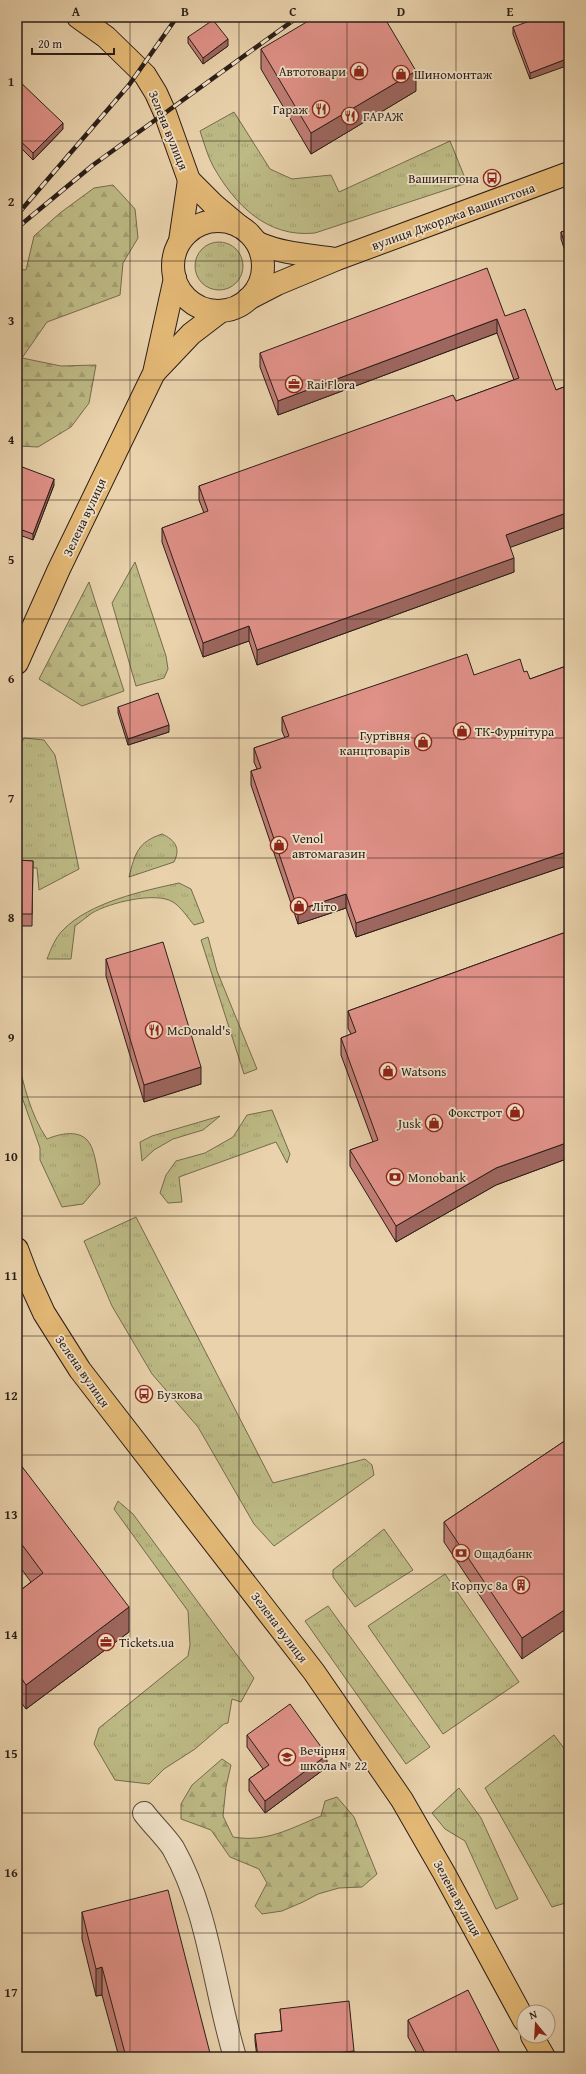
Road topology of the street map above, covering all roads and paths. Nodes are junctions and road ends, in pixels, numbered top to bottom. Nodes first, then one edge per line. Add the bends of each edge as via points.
1 (78, 17) edge
2 (569, 174) edge
3 (190, 180) junction
4 (241, 228) junction
5 (180, 241) junction
6 (258, 243) junction
7 (337, 259) junction
8 (175, 278) junction
9 (248, 299) junction
10 (221, 311) junction
11 (154, 373) junction
12 (17, 663) edge
13 (17, 1249) edge
14 (144, 1813) dead end
15 (516, 2005) edge
16 (537, 2044) edge
17 (236, 2057) edge
18 (544, 2057) edge

1 - 3 main road, Зелена вулиця via 106,37 145,75 165,112
2 - 7 main road, вулиця Джорджа Вашингтона
3 - 4 main road, Зелена вулиця via 214,206
3 - 5 main road, Зелена вулиця
4 - 5 main road via 221,222 207,224 192,230
4 - 6 main road
5 - 8 main road via 174,261
6 - 7 main road, вулиця Джорджа Вашингтона via 295,254
6 - 9 main road via 264,259 263,273 259,287
7 - 9 main road, вулиця Джорджа Вашингтона
8 - 10 main road via 181,291 192,302
8 - 11 main road, Зелена вулиця
9 - 10 main road via 236,307
10 - 11 main road, Зелена вулиця via 191,334
11 - 12 main road, Зелена вулиця via 62,562
13 - 15 main road, Зелена вулиця via 44,1313 80,1370 314,1672 402,1800
14 - 17 street via 172,1848 192,1891 209,1945
16 - 18 main road

